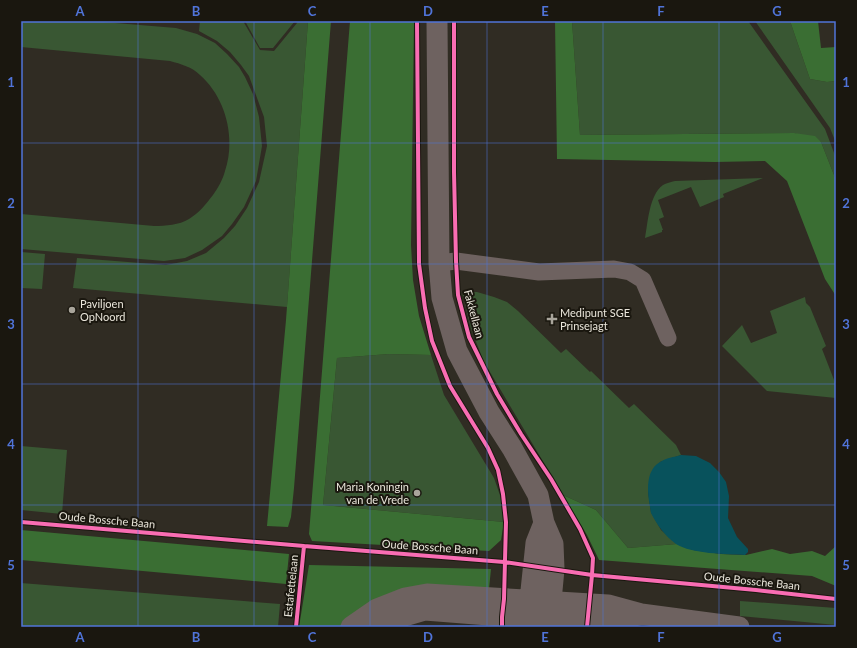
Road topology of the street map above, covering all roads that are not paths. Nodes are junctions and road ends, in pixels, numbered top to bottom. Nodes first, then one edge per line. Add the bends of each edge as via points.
1 (437, 21) edge
2 (439, 263) junction
3 (668, 338) dead end
4 (544, 523) junction
5 (530, 600) junction
6 (551, 601) junction
7 (641, 614) junction
8 (539, 619) junction
9 (351, 627) edge
10 (376, 627) edge
11 (739, 627) edge

1 - 2 street
2 - 3 street via 456,261 539,272 614,269 630,272 643,280
2 - 4 street via 442,298 457,351 489,412 538,494
4 - 5 street via 536,543
4 - 6 street via 553,544
5 - 6 street
5 - 8 street
5 - 9 street via 427,594 405,598 377,609
6 - 7 street via 608,605
6 - 8 street
7 - 8 street via 607,623
7 - 11 street
8 - 10 street via 425,610 384,622

